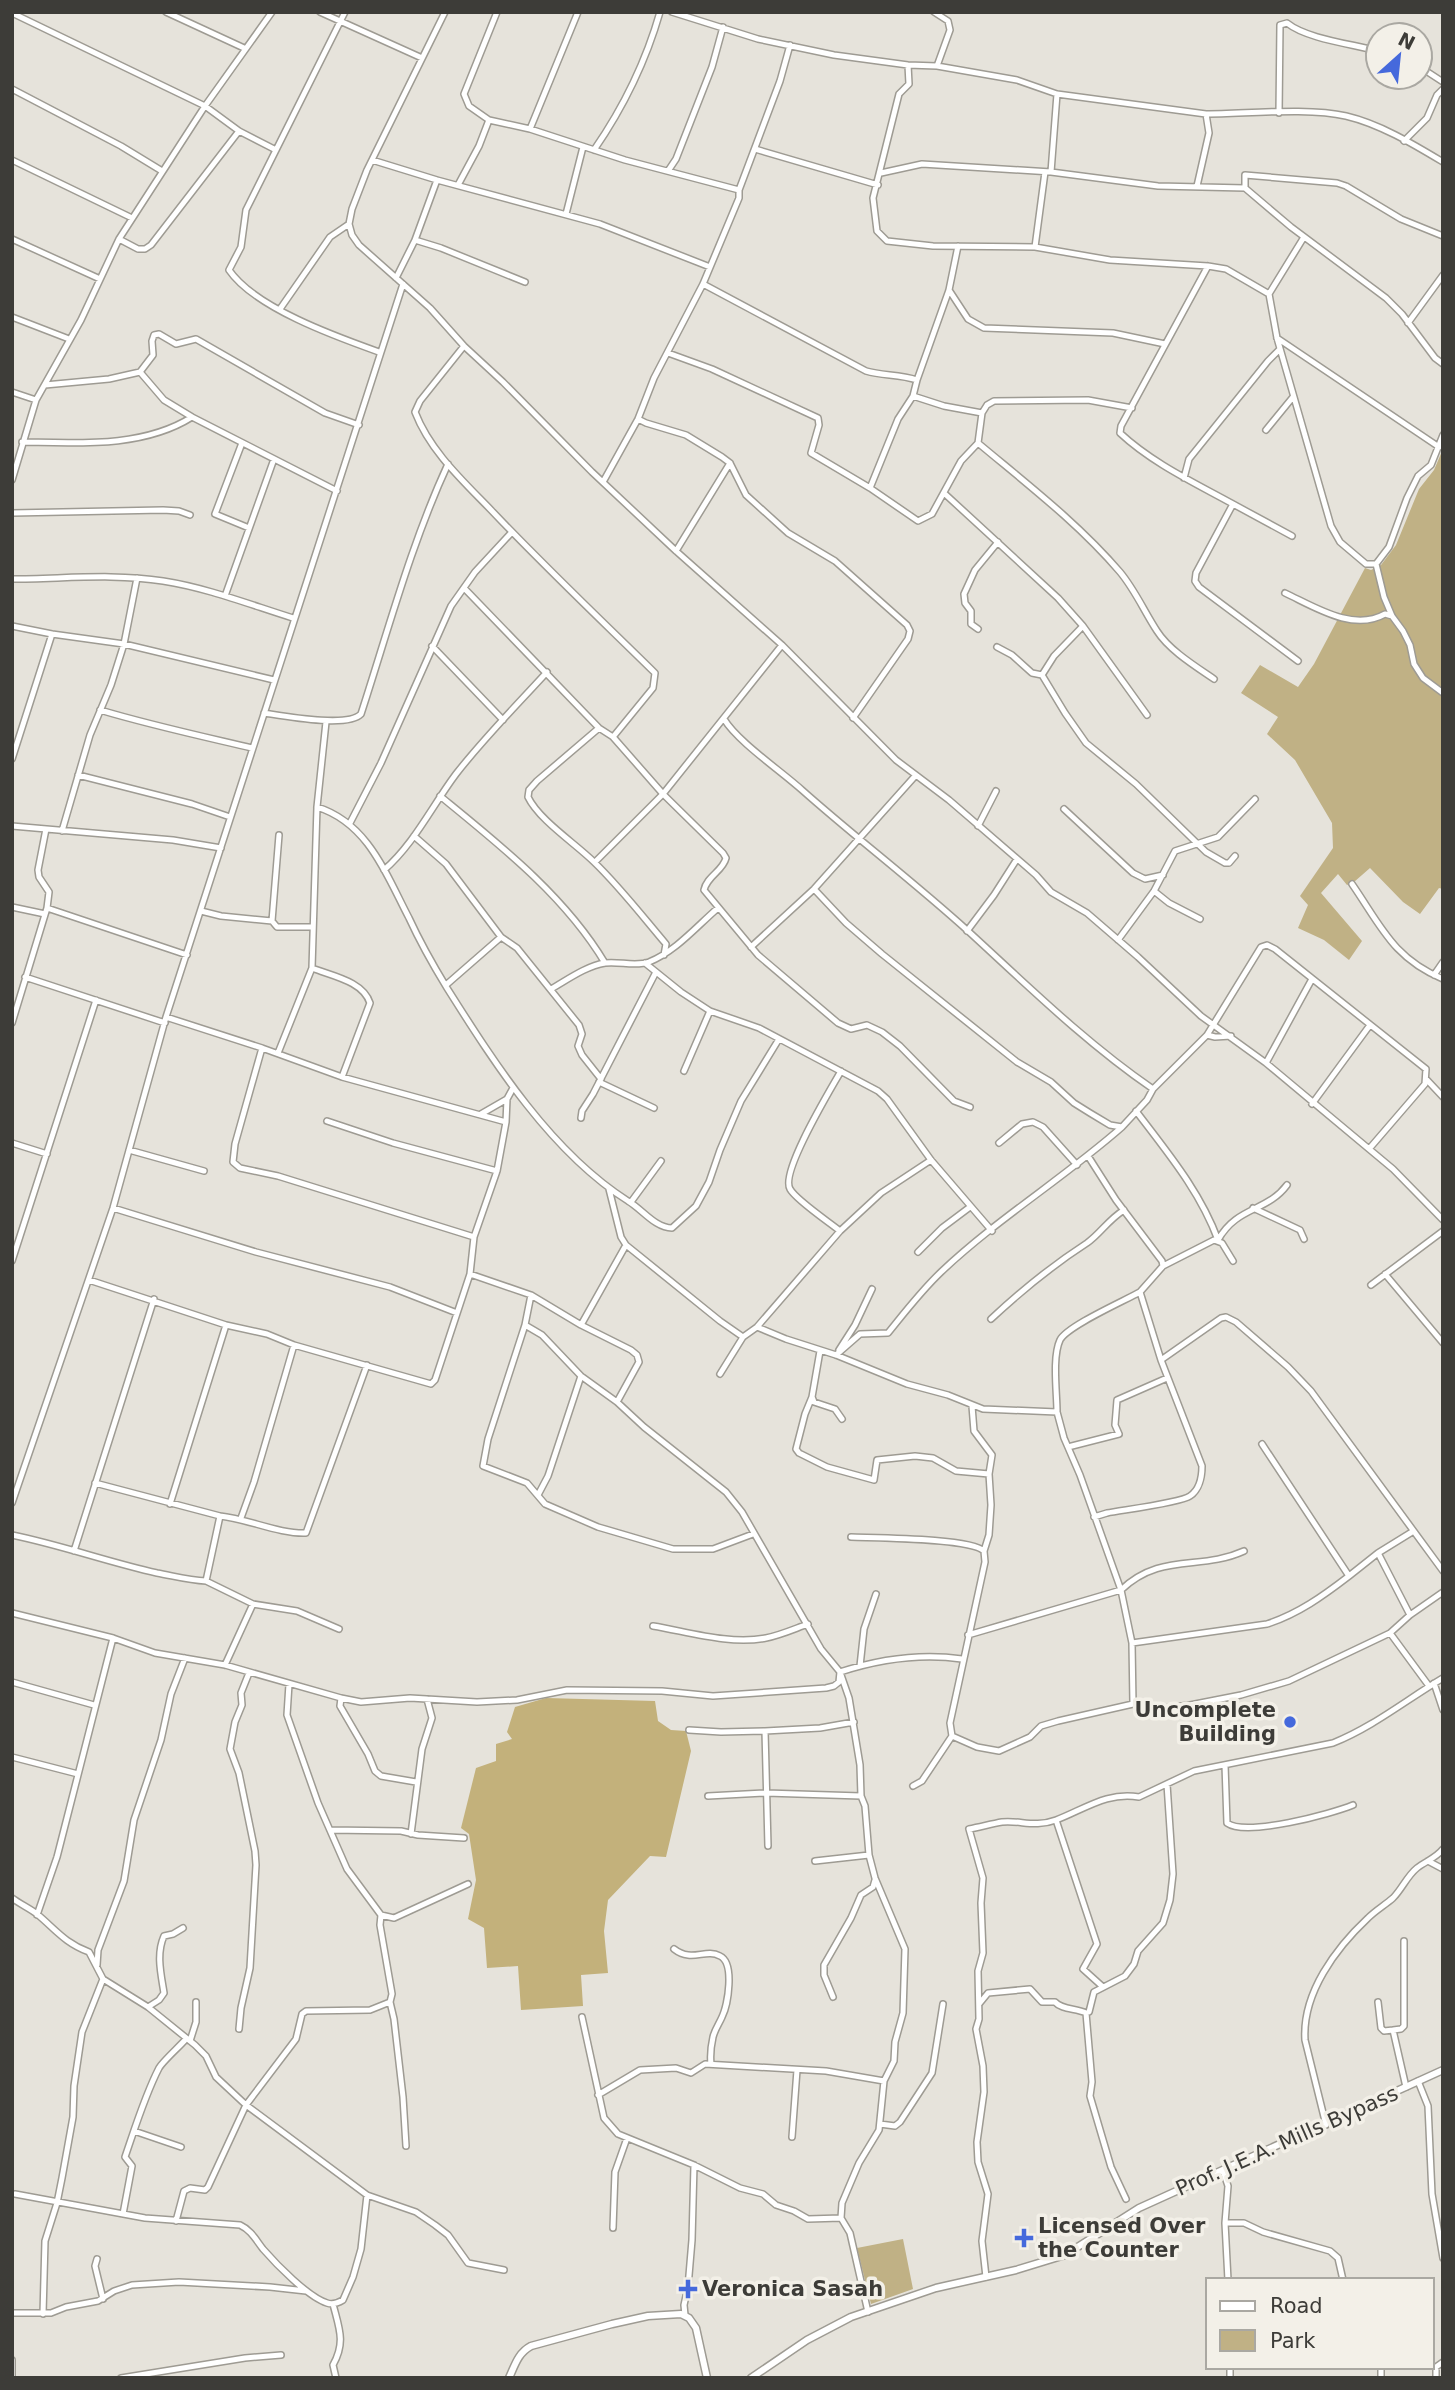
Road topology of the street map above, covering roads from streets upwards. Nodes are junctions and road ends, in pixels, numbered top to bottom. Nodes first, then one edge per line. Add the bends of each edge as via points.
1 (166, 12) edge
2 (272, 12) edge
3 (320, 12) edge
4 (345, 12) edge
5 (445, 12) edge
6 (497, 12) edge
7 (578, 12) edge
8 (660, 12) edge
9 (672, 12) edge
10 (934, 12) edge
11 (12, 13) edge
12 (340, 22) junction
13 (723, 27) junction
14 (790, 45) junction
15 (1364, 47) edge
16 (244, 48) junction
17 (422, 58) junction
18 (908, 65) junction
19 (937, 66) junction
20 (12, 89) edge
21 (1443, 89) edge
22 (1057, 94) junction
23 (205, 107) junction
24 (1279, 113) junction
25 (1206, 114) junction
26 (489, 120) junction
27 (530, 129) junction
28 (239, 131) junction
29 (1404, 141) junction
30 (583, 147) junction
31 (755, 149) junction
32 (276, 150) junction
33 (594, 150) junction
34 (12, 160) edge
35 (372, 160) junction
36 (1443, 162) edge
37 (162, 171) junction
38 (668, 171) junction
39 (1048, 172) junction
40 (881, 173) junction
41 (437, 180) junction
42 (458, 185) junction
43 (878, 185) junction
44 (1197, 186) junction
45 (1245, 188) junction
46 (739, 190) junction
47 (566, 214) junction
48 (132, 218) junction
49 (349, 224) junction
50 (1443, 236) edge
51 (1304, 237) junction
52 (12, 239) edge
53 (119, 239) junction
54 (415, 240) junction
55 (958, 246) junction
56 (1035, 247) junction
57 (1208, 266) junction
58 (710, 267) junction
59 (1443, 275) edge
60 (396, 278) junction
61 (100, 279) junction
62 (525, 282) dead end
63 (403, 284) junction
64 (703, 284) junction
65 (949, 290) junction
66 (1269, 294) junction
67 (280, 309) junction
68 (12, 317) edge
69 (1408, 323) junction
70 (1277, 338) junction
71 (69, 339) junction
72 (1165, 344) junction
73 (464, 346) junction
74 (1280, 349) junction
75 (379, 352) junction
76 (668, 353) junction
77 (1443, 364) edge
78 (140, 372) junction
79 (916, 380) junction
80 (45, 385) junction
81 (12, 392) edge
82 (913, 396) junction
83 (1293, 397) junction
84 (36, 400) junction
85 (1132, 408) junction
86 (982, 413) junction
87 (192, 417) junction
88 (638, 419) junction
89 (359, 425) junction
90 (1266, 430) dead end
91 (1443, 435) edge
92 (22, 442) junction
93 (242, 443) junction
94 (978, 443) junction
95 (1439, 447) junction
96 (274, 459) junction
97 (730, 463) junction
98 (447, 464) junction
99 (14, 466) edge
100 (1184, 478) junction
101 (12, 480) edge
102 (603, 482) junction
103 (870, 488) junction
104 (337, 491) junction
105 (945, 494) junction
106 (1233, 504) junction
107 (12, 513) edge
108 (190, 514) dead end
109 (250, 528) junction
110 (512, 532) junction
111 (1292, 536) dead end
112 (998, 542) junction
113 (676, 551) junction
114 (1376, 564) junction
115 (137, 578) junction
116 (12, 579) edge
117 (464, 588) junction
118 (1285, 593) dead end
119 (225, 596) junction
120 (1392, 616) junction
121 (293, 618) junction
122 (12, 626) edge
123 (1083, 626) junction
124 (978, 629) dead end
125 (51, 634) junction
126 (124, 644) junction
127 (782, 645) junction
128 (432, 646) junction
129 (998, 647) dead end
130 (1298, 661) dead end
131 (547, 672) junction
132 (1042, 675) junction
133 (1214, 679) dead end
134 (274, 680) junction
135 (1443, 693) edge
136 (100, 710) junction
137 (264, 713) junction
138 (1147, 715) dead end
139 (853, 718) junction
140 (724, 719) junction
141 (503, 720) junction
142 (326, 722) junction
143 (599, 728) junction
144 (613, 737) junction
145 (252, 748) junction
146 (12, 759) edge
147 (78, 775) junction
148 (916, 775) junction
149 (996, 791) dead end
150 (663, 793) junction
151 (440, 796) junction
152 (1255, 799) dead end
153 (317, 807) junction
154 (1064, 809) dead end
155 (230, 817) junction
156 (349, 823) junction
157 (12, 826) edge
158 (978, 826) junction
159 (46, 830) junction
160 (62, 831) junction
161 (279, 835) dead end
162 (414, 836) junction
163 (859, 841) junction
164 (1200, 843) junction
165 (220, 848) junction
166 (1234, 856) dead end
167 (1017, 859) junction
168 (595, 862) junction
169 (384, 870) junction
170 (1163, 875) junction
171 (1352, 884) dead end
172 (814, 889) junction
173 (1154, 891) junction
174 (12, 907) edge
175 (718, 908) junction
176 (46, 911) junction
177 (201, 911) junction
178 (1200, 919) dead end
179 (272, 921) junction
180 (312, 927) junction
181 (967, 930) junction
182 (501, 937) junction
183 (1118, 940) junction
184 (751, 947) junction
185 (187, 955) junction
186 (664, 955) junction
187 (1443, 962) edge
188 (605, 963) junction
189 (645, 963) junction
190 (312, 968) junction
191 (656, 972) junction
192 (1434, 975) junction
193 (25, 977) junction
194 (1312, 979) junction
195 (1443, 979) edge
196 (12, 985) edge
197 (446, 985) junction
198 (22, 988) junction
199 (551, 989) junction
200 (96, 1000) junction
201 (710, 1011) junction
202 (166, 1020) junction
203 (12, 1023) edge
204 (1213, 1024) junction
205 (1370, 1025) junction
206 (1207, 1035) junction
207 (1231, 1036) junction
208 (779, 1039) junction
209 (262, 1048) junction
210 (278, 1053) junction
211 (1266, 1063) junction
212 (684, 1071) dead end
213 (841, 1071) junction
214 (342, 1077) junction
215 (600, 1080) junction
216 (1427, 1080) junction
217 (513, 1088) junction
218 (1153, 1089) junction
219 (1443, 1097) edge
220 (507, 1099) junction
221 (1312, 1104) junction
222 (970, 1107) dead end
223 (654, 1108) dead end
224 (1136, 1111) junction
225 (481, 1114) junction
226 (581, 1118) dead end
227 (327, 1121) dead end
228 (506, 1122) junction
229 (1122, 1127) junction
230 (12, 1143) edge
231 (999, 1143) dead end
232 (1369, 1149) junction
233 (129, 1150) junction
234 (47, 1154) junction
235 (1088, 1156) junction
236 (931, 1160) junction
237 (661, 1161) dead end
238 (1077, 1165) junction
239 (204, 1171) dead end
240 (497, 1171) junction
241 (1287, 1185) dead end
242 (608, 1189) junction
243 (631, 1202) junction
244 (970, 1207) junction
245 (113, 1208) junction
246 (1253, 1208) junction
247 (1124, 1209) junction
248 (1443, 1220) edge
249 (840, 1231) junction
250 (992, 1231) junction
251 (1443, 1231) edge
252 (474, 1237) junction
253 (1304, 1239) dead end
254 (1218, 1240) junction
255 (626, 1245) junction
256 (918, 1252) dead end
257 (12, 1261) edge
258 (1233, 1261) dead end
259 (1163, 1266) junction
260 (470, 1273) junction
261 (1385, 1274) junction
262 (89, 1280) junction
263 (1371, 1285) dead end
264 (872, 1289) dead end
265 (1140, 1292) junction
266 (531, 1295) junction
267 (153, 1299) junction
268 (457, 1313) junction
269 (992, 1319) dead end
270 (226, 1325) junction
271 (525, 1325) junction
272 (581, 1325) junction
273 (757, 1327) junction
274 (743, 1337) junction
275 (1443, 1343) edge
276 (294, 1345) junction
277 (820, 1350) junction
278 (836, 1355) junction
279 (1161, 1360) junction
280 (367, 1365) junction
281 (720, 1374) dead end
282 (581, 1376) junction
283 (1167, 1377) junction
284 (812, 1397) junction
285 (617, 1402) junction
286 (972, 1406) junction
287 (1057, 1412) junction
288 (842, 1419) dead end
289 (1262, 1444) dead end
290 (1068, 1447) junction
291 (12, 1474) edge
292 (989, 1474) junction
293 (21, 1477) junction
294 (95, 1483) junction
295 (538, 1496) junction
296 (12, 1503) edge
297 (170, 1504) junction
298 (220, 1516) junction
299 (1094, 1517) junction
300 (241, 1518) junction
301 (1412, 1532) junction
302 (753, 1534) junction
303 (12, 1535) edge
304 (852, 1537) dead end
305 (1244, 1550) dead end
306 (74, 1551) junction
307 (984, 1551) junction
308 (1378, 1553) junction
309 (1443, 1571) edge
310 (1349, 1576) junction
311 (206, 1581) junction
312 (1121, 1590) junction
313 (1443, 1592) edge
314 (876, 1594) dead end
315 (253, 1604) junction
316 (12, 1613) edge
317 (1410, 1615) junction
318 (808, 1624) junction
319 (653, 1626) dead end
320 (339, 1629) dead end
321 (1390, 1633) junction
322 (968, 1635) junction
323 (113, 1638) junction
324 (1132, 1643) junction
325 (185, 1658) junction
326 (962, 1660) junction
327 (226, 1665) junction
328 (860, 1666) junction
329 (840, 1672) junction
330 (249, 1673) junction
331 (1443, 1678) edge
332 (12, 1682) edge
333 (289, 1685) junction
334 (1431, 1685) junction
335 (341, 1698) junction
336 (427, 1699) junction
337 (1133, 1704) junction
338 (94, 1705) junction
339 (1443, 1710) edge
340 (854, 1722) junction
341 (689, 1730) dead end
342 (765, 1731) junction
343 (952, 1737) junction
344 (12, 1758) edge
345 (1225, 1765) junction
346 (78, 1774) junction
347 (416, 1782) junction
348 (1167, 1784) junction
349 (913, 1786) dead end
350 (766, 1793) junction
351 (708, 1796) dead end
352 (861, 1796) junction
353 (1353, 1804) dead end
354 (1056, 1820) junction
355 (330, 1830) junction
356 (411, 1834) junction
357 (464, 1838) dead end
358 (768, 1846) dead end
359 (1443, 1849) edge
360 (869, 1855) junction
361 (815, 1861) dead end
362 (1428, 1861) junction
363 (1443, 1869) edge
364 (875, 1878) junction
365 (468, 1884) dead end
366 (12, 1898) edge
367 (37, 1915) junction
368 (381, 1915) junction
369 (183, 1928) dead end
370 (1404, 1941) dead end
371 (674, 1949) dead end
372 (96, 1969) junction
373 (103, 1979) junction
374 (1103, 1987) junction
375 (833, 1997) dead end
376 (196, 2002) dead end
377 (390, 2002) junction
378 (1378, 2002) dead end
379 (943, 2004) dead end
380 (979, 2004) junction
381 (148, 2007) junction
382 (1086, 2013) junction
383 (582, 2017) dead end
384 (239, 2029) dead end
385 (1393, 2030) junction
386 (188, 2040) junction
387 (711, 2064) junction
388 (797, 2070) junction
389 (1443, 2070) edge
390 (884, 2081) junction
391 (1418, 2081) junction
392 (1406, 2087) junction
393 (598, 2095) junction
394 (246, 2105) junction
395 (880, 2124) junction
396 (1326, 2125) junction
397 (134, 2131) junction
398 (792, 2137) dead end
399 (627, 2138) junction
400 (406, 2146) dead end
401 (181, 2147) dead end
402 (694, 2165) junction
403 (1223, 2171) junction
404 (15, 2194) dead end
405 (367, 2194) junction
406 (1126, 2199) dead end
407 (57, 2203) junction
408 (123, 2214) junction
409 (841, 2218) junction
410 (176, 2221) junction
411 (1225, 2223) junction
412 (613, 2228) dead end
413 (1443, 2258) edge
414 (97, 2259) dead end
415 (504, 2270) dead end
416 (986, 2277) junction
417 (1228, 2278) edge
418 (1343, 2278) edge
419 (309, 2292) junction
420 (103, 2299) junction
421 (333, 2304) junction
422 (868, 2312) junction
423 (12, 2313) edge
424 (43, 2314) junction
425 (685, 2315) junction
426 (281, 2355) dead end
427 (12, 2360) edge
428 (1443, 2362) edge
429 (134, 2377) edge
430 (12, 2378) edge
431 (121, 2378) edge
432 (336, 2378) edge
433 (509, 2378) edge
434 (707, 2378) edge
435 (751, 2378) edge
436 (1436, 2378) edge

1 - 16 street
2 - 16 street
3 - 12 street
4 - 12 street
5 - 17 street
6 - 26 street via 464,94 468,106
7 - 27 street
8 - 33 street via 638,72
9 - 13 street
10 - 19 street via 948,21 950,30
11 - 23 street
12 - 17 street
12 - 32 street
13 - 14 street
13 - 38 street via 712,67
14 - 18 street
14 - 31 street
15 - 24 street via 1315,38 1287,23 1280,24
16 - 23 street
17 - 35 street
18 - 19 street
18 - 40 street via 909,84 899,94
19 - 22 street via 1017,80
20 - 37 street
21 - 29 street via 1427,118
22 - 25 street
22 - 39 street
23 - 28 street
23 - 37 street
24 - 25 street
24 - 29 street via 1346,116
25 - 44 street via 1209,132
26 - 27 street
26 - 42 street
27 - 30 street
28 - 32 street
28 - 53 street via 145,250
29 - 36 street
30 - 33 street
30 - 47 street
31 - 43 street
31 - 46 street
32 - 67 street via 246,210 241,247 229,270 257,296
33 - 38 street
34 - 48 street
35 - 41 street
35 - 49 street
37 - 48 street
38 - 46 street
39 - 40 street via 922,164
39 - 44 street via 1158,186
39 - 56 street
40 - 43 street
41 - 42 street
41 - 54 street
42 - 47 street
43 - 55 street via 873,198 880,236 887,241
44 - 45 street
45 - 50 street via 1245,175 1337,183 1401,219
45 - 51 street
46 - 58 street
47 - 58 street
48 - 53 street
49 - 60 street via 359,245
49 - 67 street via 330,237
51 - 66 street
51 - 69 street via 1372,286
52 - 61 street
53 - 61 street
54 - 60 street
54 - 62 street
55 - 56 street
55 - 65 street
56 - 57 street via 1110,260
57 - 66 street via 1226,269
57 - 72 street
58 - 64 street
59 - 69 street
60 - 63 street
61 - 71 street
63 - 73 street
63 - 75 street
64 - 76 street
64 - 79 street via 866,371
65 - 72 street via 968,319 984,328 1113,333
65 - 79 street
66 - 70 street
67 - 75 street via 332,336
68 - 71 street
69 - 77 street
70 - 74 street
70 - 95 street
71 - 80 street
72 - 85 street
73 - 98 street via 415,412
73 - 102 street
74 - 83 street
74 - 100 street via 1189,459
75 - 89 street
76 - 88 street
76 - 103 street via 818,418 811,453
78 - 80 street
78 - 87 street via 164,400
78 - 89 street via 153,355 154,335 176,344 196,339 325,413
79 - 82 street
80 - 84 street
81 - 84 street
82 - 86 street
82 - 103 street via 898,419
83 - 90 street
83 - 114 street via 1334,531 1355,556 1366,564
84 - 92 street
85 - 86 street via 1088,400 994,401
85 - 100 street via 1120,433
86 - 94 street
87 - 92 street via 162,432 108,441
87 - 93 street
88 - 97 street via 686,435
88 - 102 street
89 - 104 street
91 - 95 street
92 - 99 street
93 - 96 street
93 - 109 street via 215,514
94 - 105 street via 961,461
94 - 133 street via 1070,520 1121,573 1158,633
95 - 114 street via 1431,466 1418,477 1389,547
96 - 104 street
96 - 109 street
97 - 113 street
97 - 139 street via 746,495 788,533 835,561 910,631
98 - 110 street
98 - 142 street via 361,714 357,719
99 - 101 street
100 - 106 street
102 - 113 street
103 - 105 street via 918,521 932,514
104 - 121 street
105 - 112 street
106 - 111 street
106 - 130 street via 1195,581
107 - 108 street via 163,510
109 - 119 street
110 - 117 street
110 - 144 street via 655,673 653,688
112 - 123 street
112 - 124 street via 975,570 964,594 970,622
113 - 127 street
114 - 120 street
115 - 116 street
115 - 119 street
115 - 126 street
117 - 128 street
117 - 131 street
118 - 120 street via 1349,619
119 - 121 street
120 - 135 street via 1423,678
121 - 134 street
122 - 125 street
123 - 132 street
123 - 138 street
125 - 126 street
125 - 146 street
126 - 134 street
126 - 136 street
127 - 139 street
127 - 140 street
128 - 141 street
128 - 156 street
129 - 132 street via 1032,673
131 - 141 street
131 - 143 street
132 - 164 street via 1086,743
134 - 137 street
136 - 145 street
136 - 147 street
137 - 142 street
137 - 145 street
139 - 148 street
140 - 150 street
140 - 163 street
141 - 151 street
142 - 153 street
143 - 144 street
143 - 168 street via 537,781 528,797
144 - 150 street
145 - 155 street
147 - 155 street
147 - 160 street
148 - 158 street
148 - 163 street
149 - 158 street
150 - 168 street
150 - 175 street via 726,858 704,885
151 - 162 street
151 - 188 street via 510,853 589,935
152 - 164 street via 1218,837
153 - 156 street
153 - 180 street
154 - 170 street via 1133,873 1145,879
155 - 165 street
156 - 169 street
157 - 159 street
158 - 167 street
159 - 160 street
159 - 176 street via 38,870 49,892
160 - 165 street
161 - 179 street
162 - 169 street
162 - 182 street via 446,864
163 - 172 street
163 - 181 street
164 - 166 street via 1225,863
164 - 170 street via 1175,851
165 - 177 street
167 - 181 street
167 - 183 street via 1051,892 1087,913
168 - 186 street via 666,944
169 - 197 street
170 - 173 street
171 - 192 street via 1396,949
172 - 184 street
172 - 229 street via 882,954 1017,1062 1090,1113
173 - 178 street
173 - 183 street
174 - 176 street
175 - 184 street
175 - 186 street
176 - 185 street
176 - 193 street
177 - 179 street
177 - 185 street
179 - 180 street via 277,927
180 - 190 street
181 - 218 street via 1052,1010
182 - 197 street
182 - 199 street via 517,948
183 - 204 street
184 - 222 street via 829,1017 846,1028 873,1027 900,1046 954,1101
185 - 202 street
186 - 189 street
187 - 192 street
188 - 189 street
188 - 199 street
189 - 191 street
190 - 210 street
190 - 214 street via 359,987 370,1003
191 - 201 street
191 - 215 street
192 - 195 street
193 - 198 street
193 - 200 street
194 - 204 street via 1275,949 1261,947
194 - 205 street
194 - 211 street
196 - 198 street
197 - 217 street
198 - 203 street
199 - 215 street via 579,1025 578,1046
200 - 202 street
200 - 234 street
201 - 208 street
201 - 212 street
202 - 209 street
202 - 233 street
204 - 206 street
204 - 207 street
205 - 216 street via 1426,1069
205 - 221 street
206 - 207 street
206 - 218 street
207 - 211 street
208 - 213 street
208 - 243 street via 741,1101 696,1206 668,1228
209 - 210 street
209 - 252 street via 233,1162 240,1168
210 - 214 street
211 - 221 street
213 - 236 street via 887,1099
213 - 249 street via 806,1133 789,1185
214 - 225 street
215 - 223 street
215 - 226 street
216 - 219 street
216 - 232 street
217 - 220 street
217 - 242 street via 541,1123
218 - 224 street
220 - 225 street
220 - 228 street
221 - 232 street
224 - 229 street
224 - 254 street via 1202,1202
225 - 228 street
227 - 240 street
228 - 240 street
229 - 235 street
230 - 234 street
231 - 238 street via 1022,1124 1033,1122
232 - 248 street
233 - 239 street
233 - 245 street
234 - 257 street
235 - 238 street
235 - 247 street
236 - 244 street
236 - 249 street via 881,1193
237 - 243 street
238 - 250 street
240 - 252 street
241 - 246 street via 1273,1200
242 - 243 street
242 - 255 street
244 - 250 street
244 - 256 street
245 - 262 street
245 - 268 street via 390,1287
246 - 253 street via 1300,1230
246 - 254 street via 1231,1222
247 - 259 street
247 - 269 street
249 - 273 street
250 - 278 street via 942,1271 888,1333 860,1334
251 - 261 street
252 - 260 street
254 - 258 street
254 - 259 street
255 - 272 street
255 - 274 street
259 - 265 street
260 - 266 street
260 - 268 street
261 - 263 street
261 - 275 street
262 - 267 street
262 - 293 street
264 - 278 street
265 - 279 street
265 - 287 street via 1062,1336
266 - 271 street
266 - 272 street
267 - 270 street
267 - 294 street
268 - 280 street via 431,1384
270 - 276 street
270 - 297 street
271 - 282 street via 542,1335
271 - 295 street via 482,1466 527,1483
272 - 285 street via 637,1355 639,1362
273 - 274 street
273 - 277 street
274 - 281 street
276 - 280 street
276 - 300 street
277 - 278 street
277 - 284 street
278 - 286 street
279 - 283 street
279 - 301 street via 1210,1324 1231,1319 1311,1391
280 - 300 street via 306,1533
282 - 285 street
282 - 295 street
283 - 290 street via 1117,1400 1119,1434
283 - 299 street via 1202,1466 1202,1478 1187,1498
284 - 288 street via 818,1405 835,1409
284 - 292 street via 796,1449 827,1467 874,1480 877,1460 915,1456 933,1458 956,1471
285 - 302 street via 726,1492
286 - 287 street
286 - 292 street via 974,1432 992,1455
287 - 290 street
289 - 310 street
290 - 299 street
291 - 293 street
292 - 307 street via 990,1521
293 - 296 street
294 - 297 street
294 - 306 street
295 - 302 street via 545,1504 598,1527 673,1549 713,1549
297 - 298 street
298 - 300 street
298 - 311 street
299 - 312 street
301 - 308 street
301 - 309 street
302 - 318 street
303 - 306 street
304 - 307 street via 979,1546
305 - 312 street via 1224,1559 1154,1568
306 - 311 street via 134,1569
307 - 322 street
308 - 310 street
308 - 317 street
310 - 324 street via 1287,1618
311 - 315 street
312 - 322 street
312 - 324 street
313 - 317 street
314 - 328 street via 864,1629
315 - 320 street via 297,1611
315 - 327 street
316 - 323 street
317 - 321 street
318 - 319 street via 750,1640
318 - 329 street
321 - 334 street
321 - 337 street via 1289,1681 1241,1695 1158,1709
322 - 326 street
323 - 325 street
323 - 338 street
324 - 337 street
325 - 327 street
325 - 372 street via 134,1819 124,1881 98,1950
326 - 328 street via 900,1657
326 - 343 street via 950,1723
327 - 330 street
328 - 329 street
329 - 336 street via 839,1682 826,1688 713,1696 606,1689 567,1690 517,1700
329 - 340 street
330 - 333 street
330 - 384 street via 230,1749 255,1858 250,1968
331 - 334 street
332 - 338 street
333 - 335 street
333 - 355 street via 286,1715
334 - 339 street
334 - 345 street via 1343,1738
335 - 336 street via 361,1702
335 - 347 street via 340,1706 375,1771
336 - 347 street via 432,1718
337 - 343 street via 1041,1726 1030,1737 999,1751
338 - 346 street
340 - 342 street
340 - 352 street
341 - 342 street
342 - 350 street
343 - 349 street via 922,1781
344 - 346 street
345 - 348 street via 1194,1771
345 - 353 street via 1227,1823 1232,1826 1316,1818
346 - 367 street
347 - 356 street
348 - 354 street via 1139,1797 1105,1798
348 - 374 street via 1173,1874 1163,1923 1138,1951 1125,1976
350 - 351 street
350 - 352 street
350 - 358 street
352 - 360 street via 866,1806
354 - 374 street via 1097,1944 1083,1969
354 - 380 street via 969,1829 983,1878
355 - 356 street
355 - 368 street via 347,1869
356 - 357 street
359 - 362 street
360 - 361 street
360 - 364 street
362 - 363 street
362 - 396 street via 1366,1919 1329,1962 1309,2004 1305,2039
364 - 375 street via 873,1887 860,1895 824,1965
364 - 390 street via 905,1950 903,2013 894,2061
365 - 368 street via 394,1917
366 - 367 street
367 - 372 street via 55,1933 89,1952
368 - 377 street
369 - 381 street via 164,1936 160,1945 164,1993
370 - 385 street via 1404,2026
371 - 387 street via 688,1956 717,1954 729,1966 727,2000 713,2035
372 - 373 street
373 - 381 street
373 - 407 street via 82,2032
374 - 382 street via 1094,1992
376 - 386 street via 196,2022
377 - 394 street via 370,2010 306,2011 296,2039
377 - 400 street
378 - 385 street via 1381,2028
379 - 395 street via 929,2078 900,2122
380 - 382 street via 988,1993 1030,1989 1042,2002
380 - 416 street via 976,2029 984,2092 977,2143 988,2194 982,2241
381 - 386 street
382 - 406 street via 1090,2096 1111,2167
383 - 393 street
385 - 392 street
386 - 394 street via 206,2056 216,2077
386 - 397 street via 160,2067
387 - 388 street
387 - 393 street via 691,2073 676,2068 640,2070
388 - 390 street
388 - 398 street
389 - 391 street, Prof. J.E.A. Mills Bypass
390 - 395 street
391 - 392 street, Prof. J.E.A. Mills Bypass
391 - 413 street via 1428,2106 1432,2194
392 - 396 street, Prof. J.E.A. Mills Bypass
393 - 399 street via 609,2126
394 - 405 street
394 - 410 street via 208,2187 184,2191
395 - 409 street via 844,2195
396 - 403 street, Prof. J.E.A. Mills Bypass
397 - 401 street
397 - 408 street via 125,2157 132,2166
399 - 402 street
399 - 412 street via 615,2172
402 - 409 street via 808,2219
402 - 425 street
403 - 411 street
403 - 416 street, Prof. J.E.A. Mills Bypass via 1139,2208 1065,2255
404 - 407 street
405 - 415 street via 415,2212 435,2225 468,2263
405 - 421 street via 358,2261 343,2300
407 - 408 street
407 - 424 street via 44,2250
408 - 410 street
409 - 422 street via 850,2233
410 - 419 street via 243,2226
411 - 417 street
411 - 418 street via 1244,2223 1330,2251 1338,2258
414 - 420 street
416 - 422 street, Prof. J.E.A. Mills Bypass via 936,2288
419 - 420 street via 179,2282 132,2286
419 - 421 street
420 - 424 street
421 - 432 street via 341,2334 341,2351 333,2365
422 - 435 street, Prof. J.E.A. Mills Bypass via 838,2322
423 - 424 street
425 - 433 street via 648,2316 531,2346 516,2360
425 - 434 street via 696,2328
426 - 429 street
427 - 430 street
428 - 436 street via 1436,2367
429 - 431 street

